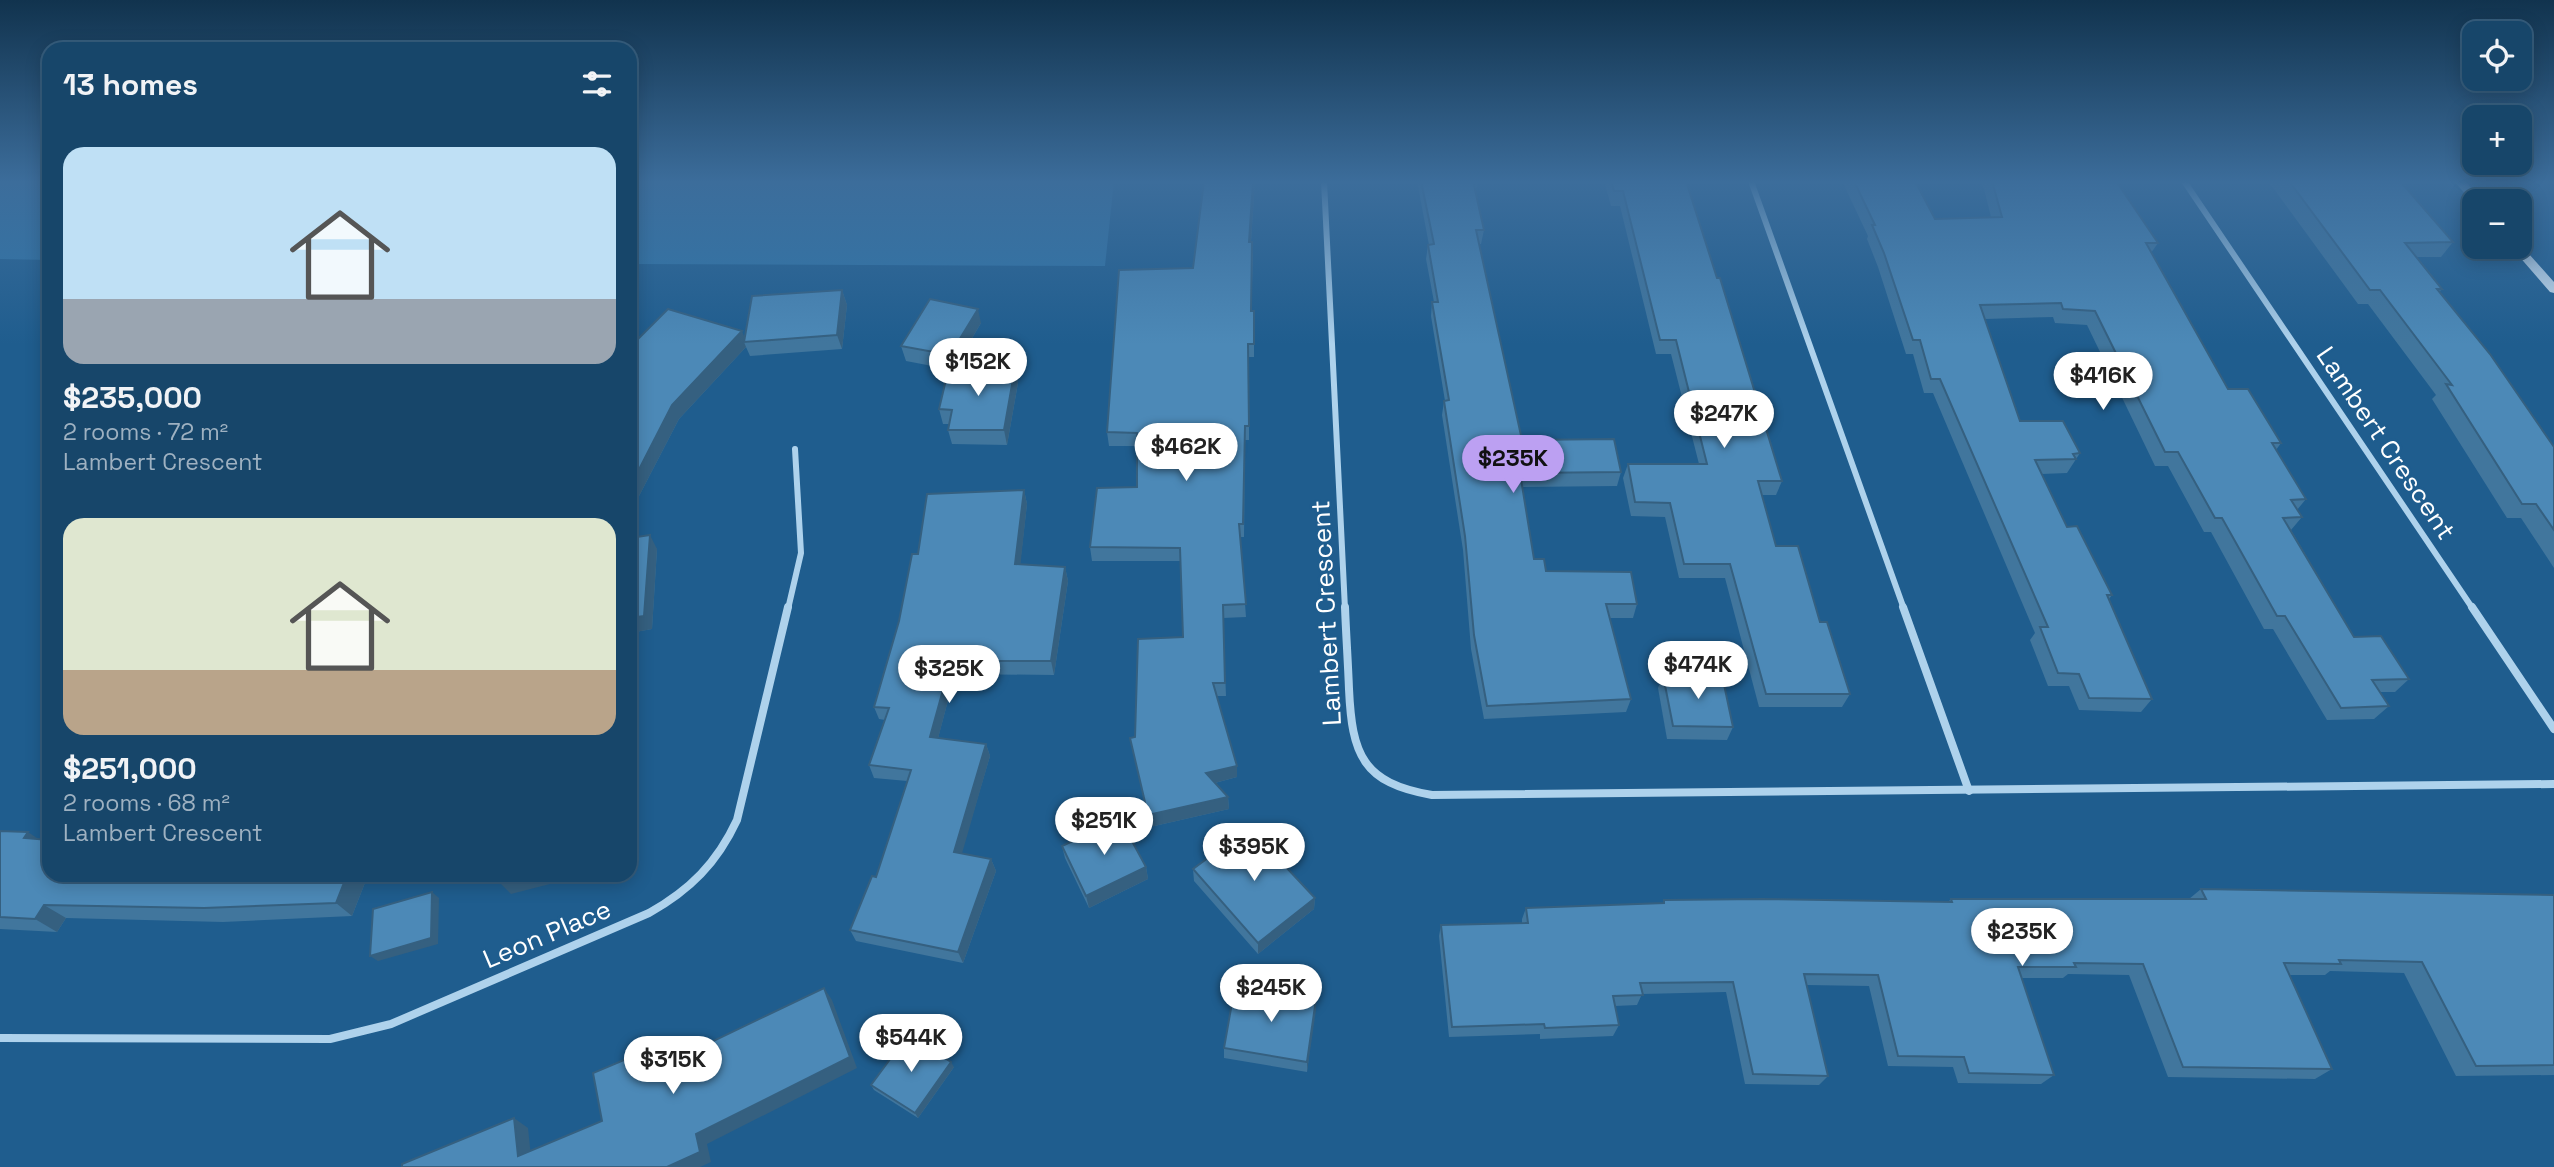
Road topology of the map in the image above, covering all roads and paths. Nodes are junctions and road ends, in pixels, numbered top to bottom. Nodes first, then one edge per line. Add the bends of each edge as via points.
1 (1327, 235) edge
2 (1770, 235) edge
3 (2220, 235) edge
4 (2528, 259) edge
5 (2554, 289) edge
6 (795, 449) dead end
7 (2554, 729) edge
8 (2554, 784) edge
9 (1969, 791) junction
10 (0, 1038) edge

1 - 9 street, Lambert Crescent via 1351,727 1362,761 1375,775 1397,788 1432,795
2 - 9 street
3 - 7 street, Lambert Crescent
4 - 5 main road
6 - 10 street, Leon Place via 801,553 737,820 708,872 674,899 391,1024 352,1035 303,1040
8 - 9 street, Lambert Crescent

